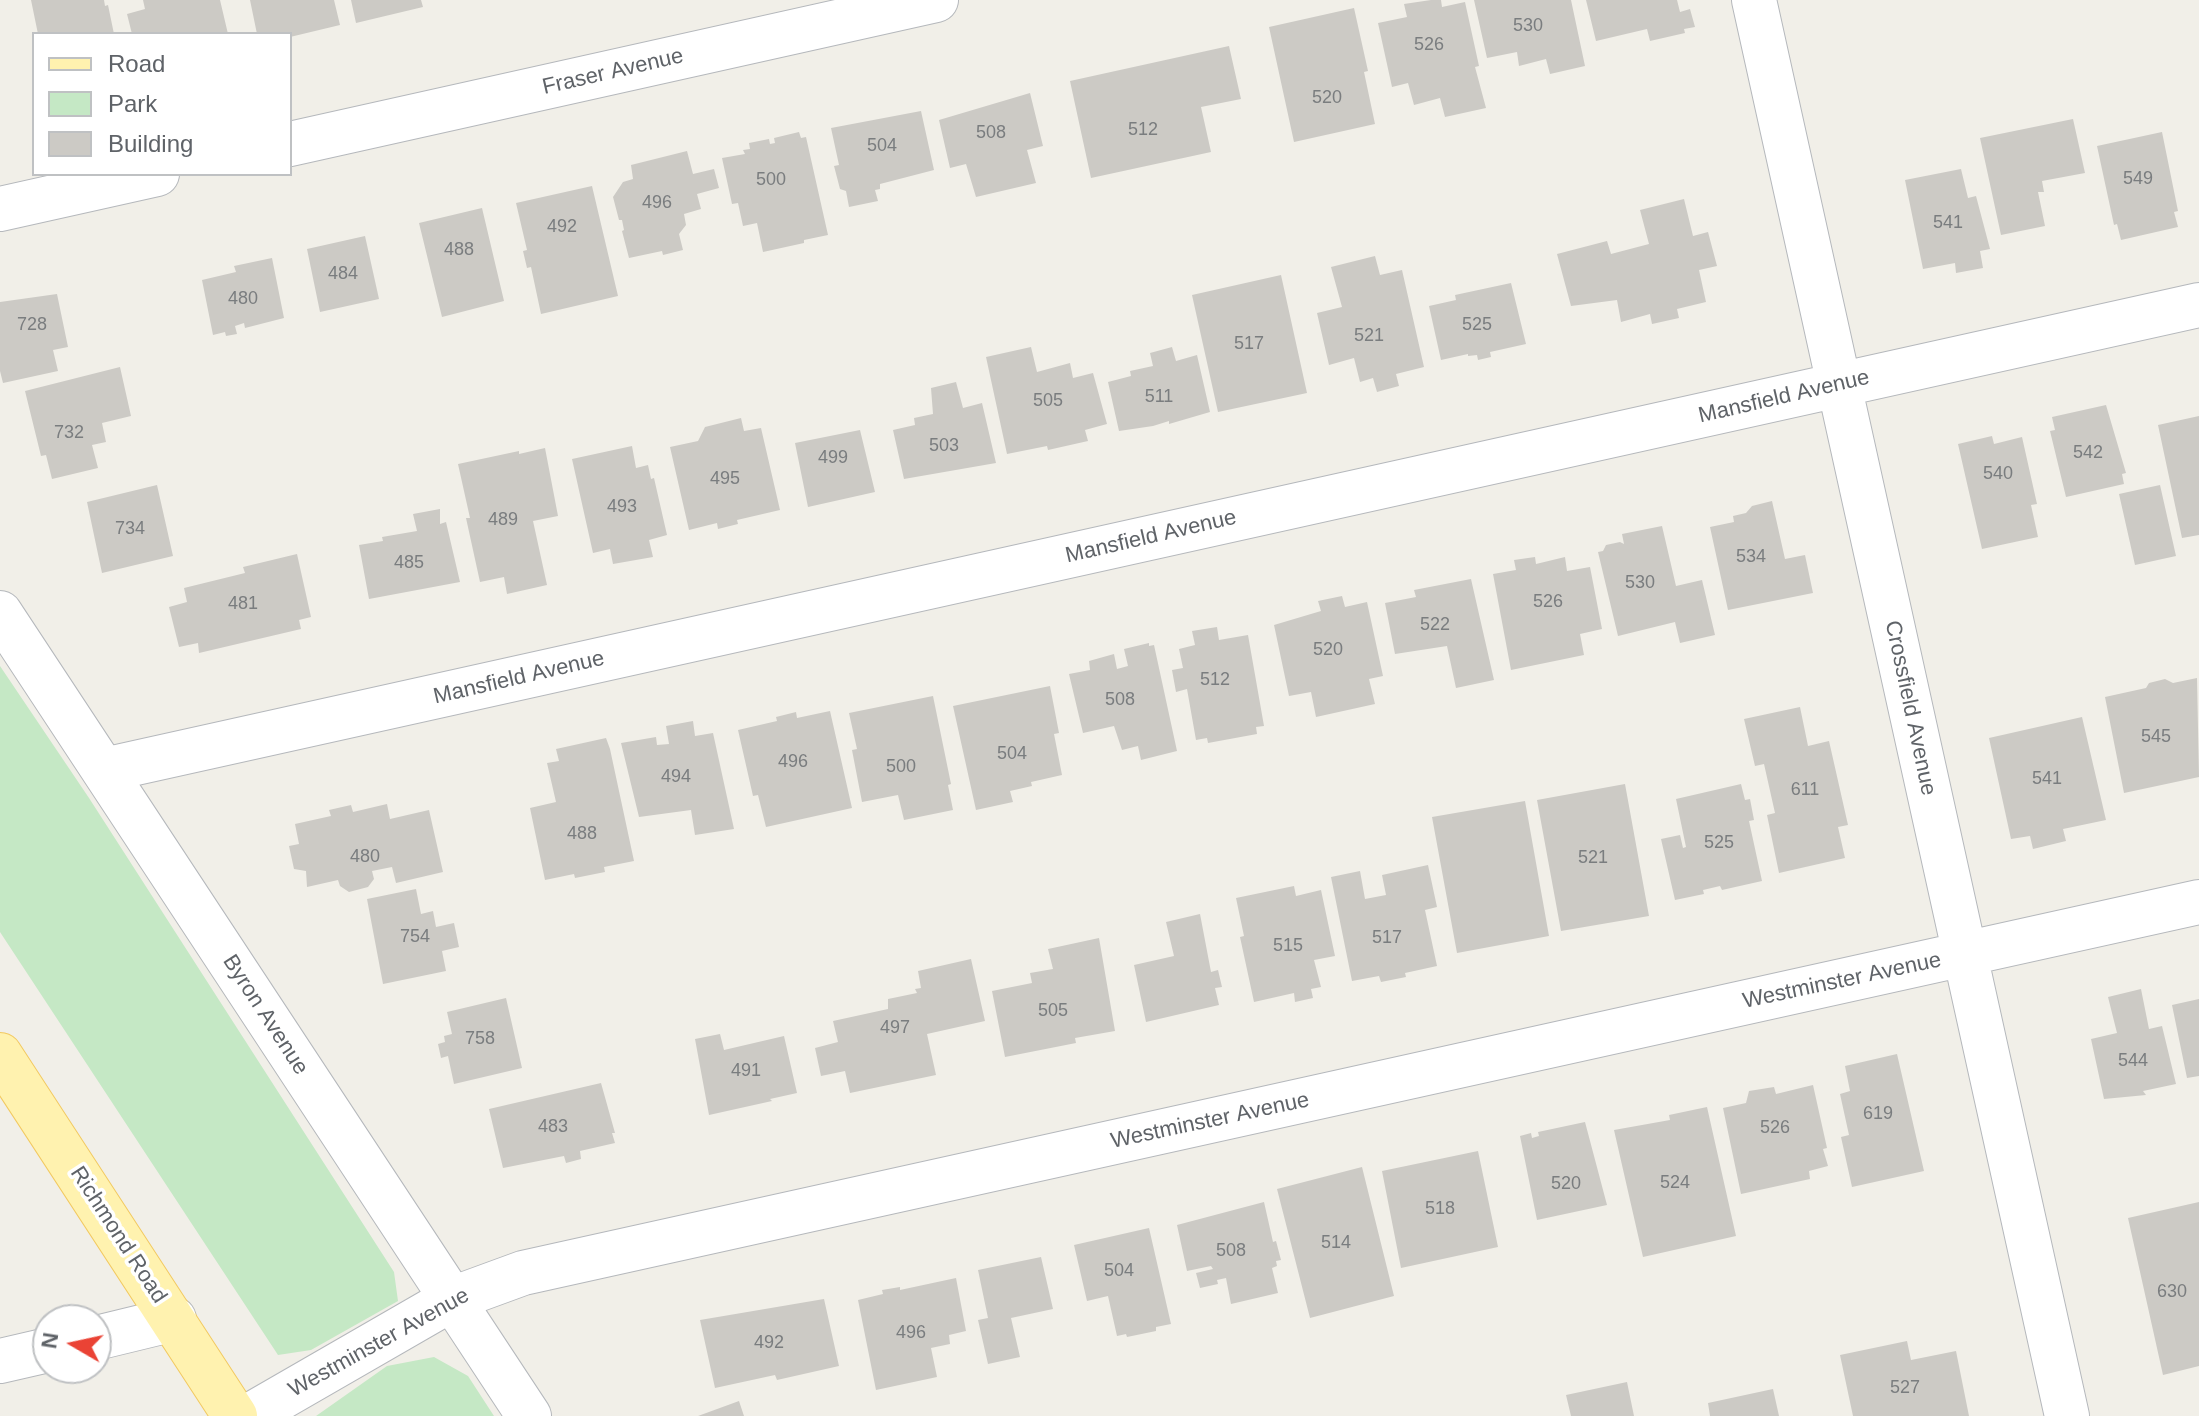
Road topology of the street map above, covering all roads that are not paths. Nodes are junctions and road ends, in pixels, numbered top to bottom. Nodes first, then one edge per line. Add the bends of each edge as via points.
1 (936, 0) edge
2 (1754, 0) edge
3 (292, 144) edge
4 (148, 176) edge
5 (0, 209) edge
6 (2199, 305) edge
7 (1839, 385) junction
8 (0, 613) edge
9 (104, 770) junction
10 (2199, 902) edge
11 (1965, 954) junction
12 (0, 1055) edge
13 (452, 1299) junction
14 (174, 1319) junction
15 (112, 1334) edge
16 (32, 1354) edge
17 (0, 1361) edge
18 (235, 1416) edge
19 (249, 1416) edge
20 (529, 1416) edge
21 (2067, 1416) edge

1 - 3 street, Fraser Avenue
2 - 7 street, Crossfield Avenue
4 - 5 street
6 - 7 street, Mansfield Avenue
7 - 9 street, Mansfield Avenue
7 - 11 street, Crossfield Avenue
8 - 9 street, Byron Avenue
9 - 13 street, Byron Avenue
10 - 11 street, Westminster Avenue
11 - 13 street, Westminster Avenue via 523,1273
11 - 21 street, Crossfield Avenue
12 - 14 main road, Richmond Road
13 - 19 street, Westminster Avenue
13 - 20 street, Byron Avenue
14 - 15 street
14 - 18 main road, Richmond Road
16 - 17 street

